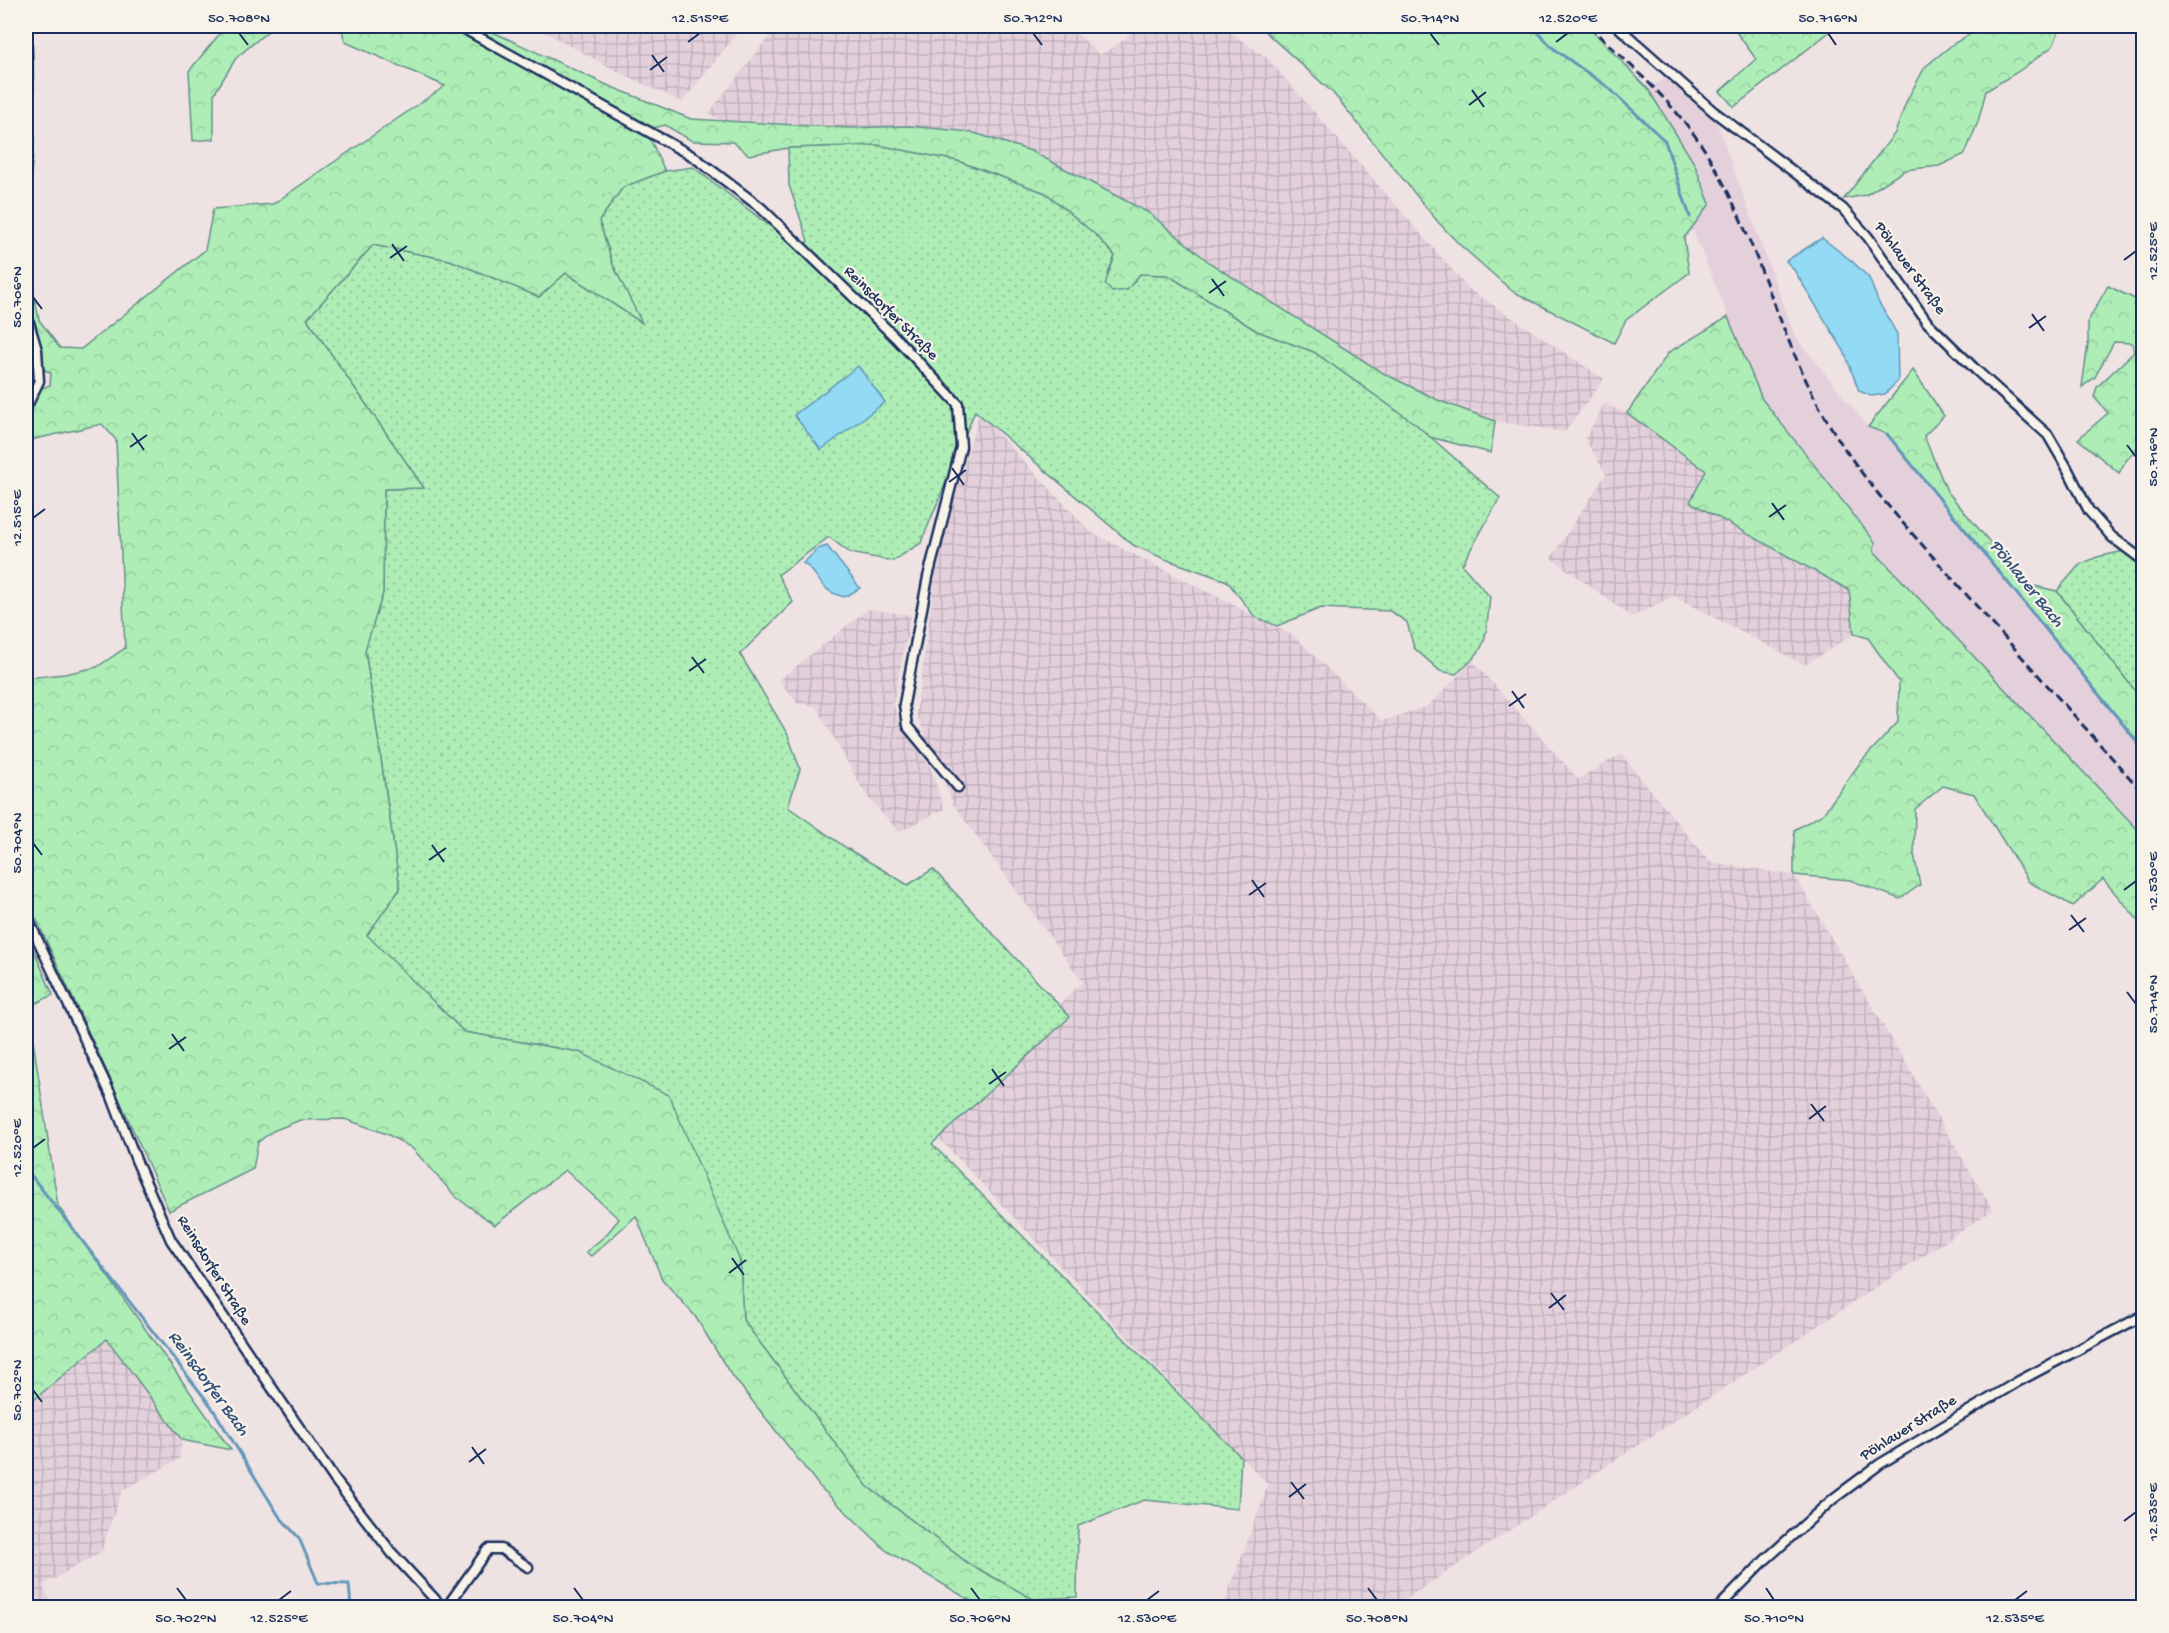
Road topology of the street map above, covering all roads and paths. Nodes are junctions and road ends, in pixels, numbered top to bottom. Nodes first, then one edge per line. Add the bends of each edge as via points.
1 (26, 26) edge
2 (459, 26) edge
3 (1617, 26) edge
4 (26, 110) edge
5 (26, 312) edge
6 (26, 408) edge
7 (2144, 561) edge
8 (958, 787) dead end
9 (26, 915) edge
10 (2144, 1315) edge
11 (528, 1567) dead end
12 (443, 1606) edge
13 (1718, 1608) edge

1 - 4 street
2 - 8 street, Reinsdorfer Straße via 694,157 759,207 895,337 958,404 961,447 928,577 904,704 907,726
3 - 7 street, Pöhlauer Straße via 1713,111 1843,209 1868,237 1927,322 2044,431 2089,511 2112,537
5 - 6 street via 37,350 39,381
9 - 12 street, Reinsdorfer Straße via 112,1097 171,1240 335,1480 392,1553
10 - 13 street, Pöhlauer Straße via 2019,1381 1880,1464 1833,1499
11 - 12 street via 501,1549 488,1549

